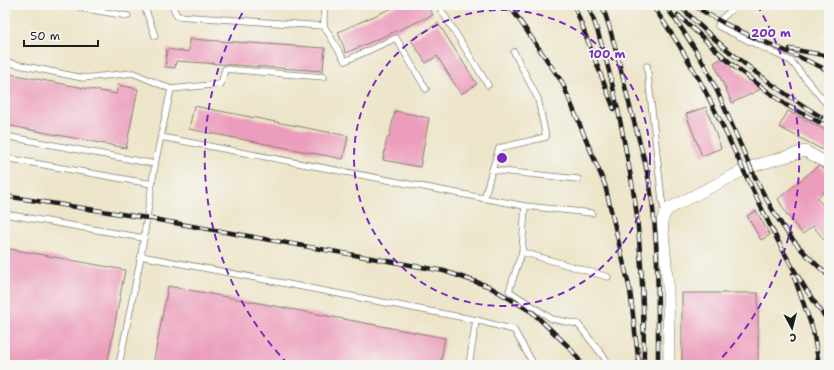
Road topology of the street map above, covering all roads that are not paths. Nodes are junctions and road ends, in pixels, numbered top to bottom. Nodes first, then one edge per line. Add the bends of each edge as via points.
1 (80, 5) edge
2 (144, 5) edge
3 (172, 5) edge
4 (324, 5) edge
5 (438, 5) edge
6 (737, 5) edge
7 (128, 16) dead end
8 (324, 26) junction
9 (156, 36) dead end
10 (514, 52) dead end
11 (5, 62) edge
12 (647, 66) dead end
13 (324, 77) dead end
14 (488, 85) dead end
15 (171, 89) junction
16 (426, 89) dead end
17 (829, 107) edge
18 (5, 136) edge
19 (162, 137) junction
20 (5, 158) edge
21 (155, 164) junction
22 (829, 164) edge
23 (492, 170) junction
24 (578, 179) dead end
25 (152, 184) junction
26 (484, 199) junction
27 (525, 206) junction
28 (592, 213) dead end
29 (665, 213) junction
30 (5, 214) edge
31 (144, 238) junction
32 (522, 252) junction
33 (141, 256) junction
34 (608, 277) dead end
35 (476, 320) junction
36 (607, 361) dead end
37 (119, 365) edge
38 (469, 365) edge
39 (534, 365) edge
40 (669, 365) edge

1 - 7 lane via 81,8
2 - 9 lane
3 - 8 lane via 177,16
4 - 8 lane
5 - 14 lane
6 - 17 lane via 719,21 718,26 791,61
8 - 16 lane via 345,61 396,38
10 - 23 lane via 538,99 546,137 498,148
11 - 15 lane via 84,78 133,73
12 - 29 lane
13 - 15 lane via 225,69 221,84
15 - 19 lane
18 - 21 lane
19 - 21 lane
19 - 26 lane
20 - 25 lane
21 - 25 lane
22 - 29 street via 805,151 757,164 670,208
23 - 24 lane
23 - 26 lane
25 - 31 lane
26 - 27 lane
27 - 28 lane
27 - 32 lane
29 - 40 street via 662,221 668,287
30 - 31 lane
31 - 33 lane
32 - 34 lane
32 - 36 lane via 509,291 552,319 578,324
33 - 35 lane
33 - 37 lane
35 - 38 lane
35 - 39 lane via 514,330

